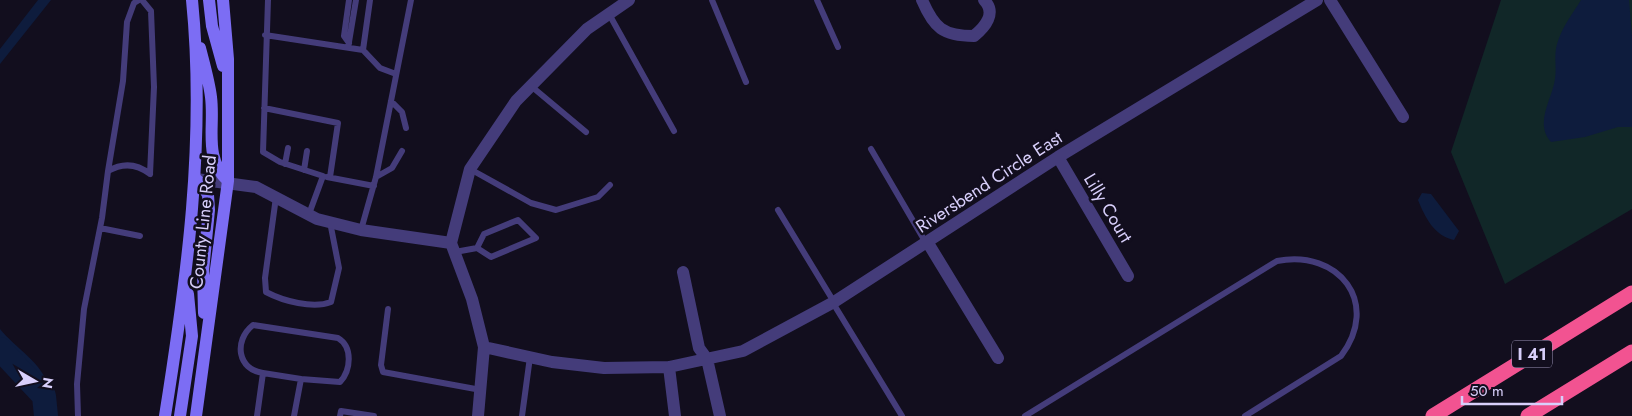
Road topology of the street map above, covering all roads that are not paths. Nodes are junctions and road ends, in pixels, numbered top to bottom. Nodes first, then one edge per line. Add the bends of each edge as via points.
1 (140, 0) edge
2 (192, 0) edge
3 (209, 0) edge
4 (224, 0) edge
5 (268, 0) edge
6 (349, 0) edge
7 (356, 0) edge
8 (370, 0) edge
9 (411, 0) edge
10 (629, 0) edge
11 (712, 0) edge
12 (817, 0) edge
13 (922, 0) edge
14 (984, 0) edge
15 (1317, 0) edge
16 (1330, 0) edge
17 (609, 14) junction
18 (194, 21) junction
19 (265, 35) junction
20 (348, 45) junction
21 (838, 47) dead end
22 (362, 50) junction
23 (396, 74) junction
24 (746, 82) dead end
25 (228, 86) junction
26 (530, 86) junction
27 (391, 101) junction
28 (264, 108) junction
29 (1403, 117) dead end
30 (406, 128) dead end
31 (674, 131) dead end
32 (586, 132) dead end
33 (288, 148) dead end
34 (871, 149) dead end
35 (307, 151) dead end
36 (402, 151) dead end
37 (1058, 158) junction
38 (285, 164) junction
39 (470, 169) junction
40 (304, 170) junction
41 (108, 171) junction
42 (327, 177) junction
43 (376, 178) junction
44 (196, 179) junction
45 (228, 181) junction
46 (610, 185) dead end
47 (374, 186) junction
48 (276, 197) junction
49 (778, 210) dead end
50 (308, 214) junction
51 (330, 222) junction
52 (100, 228) junction
53 (361, 230) junction
54 (140, 236) dead end
55 (928, 244) junction
56 (453, 248) junction
57 (477, 248) junction
58 (683, 272) dead end
59 (186, 276) junction
60 (1128, 276) dead end
61 (1632, 293) edge
62 (834, 303) junction
63 (388, 309) dead end
64 (484, 347) junction
65 (1632, 352) edge
66 (204, 356) junction
67 (530, 358) junction
68 (998, 358) dead end
69 (707, 359) junction
70 (669, 366) junction
71 (264, 374) junction
72 (301, 379) junction
73 (481, 390) junction
74 (78, 416) edge
75 (165, 416) edge
76 (180, 416) edge
77 (196, 416) edge
78 (257, 416) edge
79 (294, 416) edge
80 (340, 416) edge
81 (374, 416) edge
82 (478, 416) edge
83 (522, 416) edge
84 (675, 416) edge
85 (720, 416) edge
86 (902, 416) edge
87 (1025, 416) edge
88 (1245, 416) edge
89 (1432, 416) edge
90 (1528, 416) edge

1 - 41 lane via 134,3 127,22 123,81
1 - 41 lane via 151,10 154,87 150,174 141,167 120,164
2 - 18 main road, County Line Road
3 - 25 main road via 212,26
4 - 25 main road, County Line Road
5 - 19 lane
6 - 20 lane via 344,36
7 - 20 lane
8 - 22 lane
9 - 23 lane
10 - 17 street
11 - 24 lane
12 - 21 lane
13 - 14 street via 936,26 949,34 974,36 984,28 990,15 989,5
15 - 37 street, Riversbend Circle East
16 - 29 street
17 - 26 street via 587,29
17 - 31 lane
18 - 44 main road, County Line Road
18 - 45 main road via 212,98 211,149 219,173
19 - 20 lane
19 - 28 lane
20 - 22 lane
22 - 23 lane via 380,68
23 - 27 lane
25 - 45 main road, County Line Road
26 - 32 lane
26 - 39 street via 516,101
27 - 30 lane via 402,112
27 - 43 lane
28 - 38 lane via 263,152
28 - 42 lane via 313,121 338,123
33 - 38 lane
34 - 55 lane
35 - 40 lane
36 - 43 lane via 392,168
37 - 55 street, Riversbend Circle East
37 - 60 street, Lilly Court
38 - 40 lane
39 - 46 lane via 531,203 556,210 598,197
39 - 56 street
40 - 42 lane
41 - 52 lane
42 - 47 lane
42 - 50 lane
43 - 47 lane
44 - 45 street
44 - 59 main road, County Line Road
44 - 66 main road via 208,195 210,210 203,271
45 - 48 street via 256,186
45 - 66 main road, County Line Road
47 - 53 lane
48 - 50 street
48 - 51 lane via 264,278 266,292 278,299 322,305 331,302 339,268
49 - 62 lane
50 - 51 street
51 - 53 street
52 - 54 lane
52 - 74 lane via 84,310 77,384
53 - 56 street
55 - 62 street, Riversbend Circle East
55 - 68 street
56 - 57 lane
56 - 64 street via 472,298
57 - 57 lane via 484,234 518,220 536,238 491,257
58 - 69 street via 699,348
59 - 75 main road, County Line Road
59 - 76 main road via 192,336
61 - 89 highway, I 41
62 - 69 street, Riversbend Circle East via 743,351
62 - 86 lane
63 - 73 lane via 380,365 383,372
64 - 67 street, Riversbend Circle East
64 - 73 street
65 - 90 highway
66 - 77 main road, County Line Road
67 - 70 street, Riversbend Circle East via 604,368
67 - 83 lane
69 - 70 street, Riversbend Circle East
69 - 85 street
70 - 84 street
71 - 72 lane
71 - 72 lane via 245,365 240,354 246,331 253,325 346,342 348,358 345,376 340,382
71 - 78 lane
72 - 79 lane
73 - 82 street
80 - 81 lane via 341,411
87 - 88 lane via 1277,261 1305,259 1336,271 1346,281 1356,310 1357,325 1350,344 1341,356

